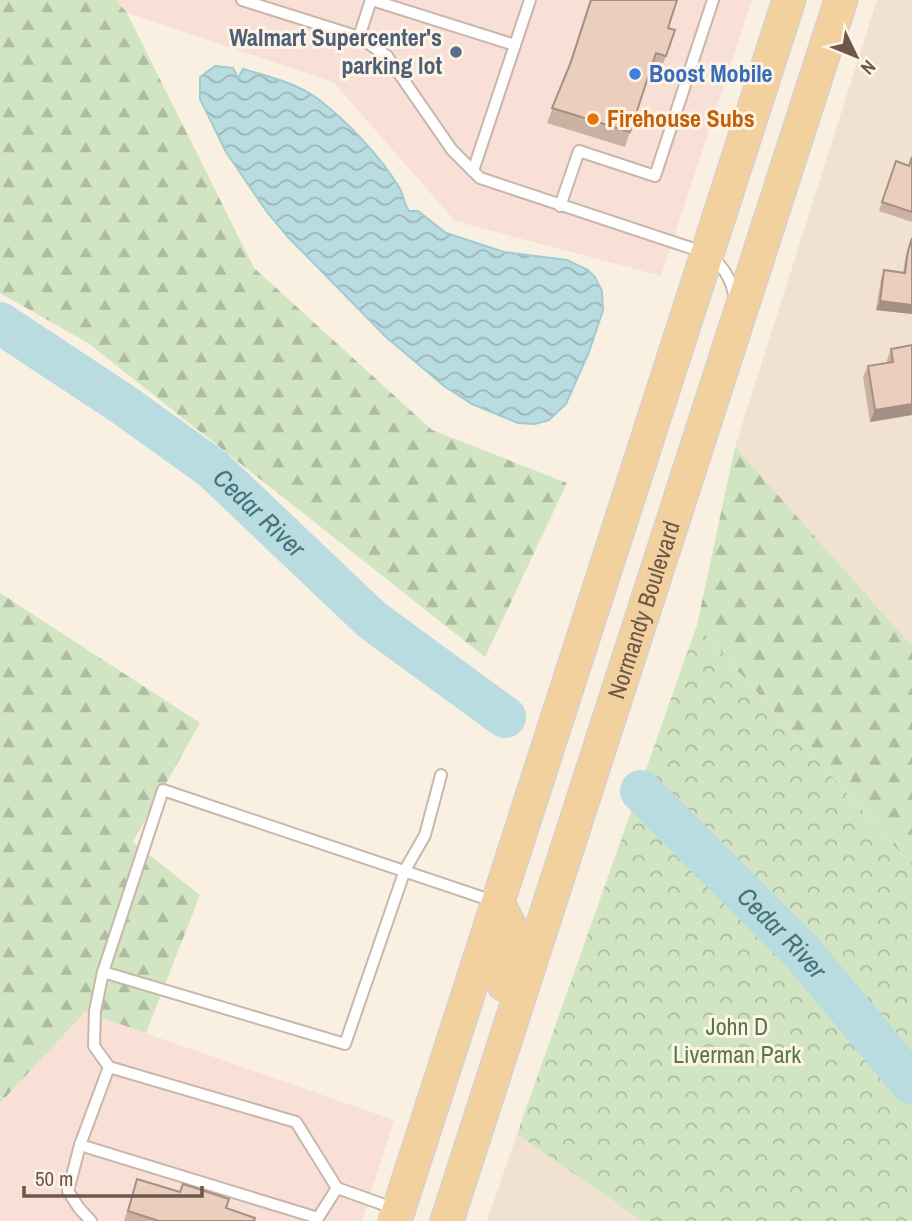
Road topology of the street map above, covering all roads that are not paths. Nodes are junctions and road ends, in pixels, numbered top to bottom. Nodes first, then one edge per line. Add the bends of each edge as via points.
1 (242, 0) edge
2 (371, 0) edge
3 (530, 0) edge
4 (713, 0) edge
5 (789, 0) edge
6 (841, 0) edge
7 (359, 37) junction
8 (515, 46) junction
9 (473, 171) junction
10 (560, 206) junction
11 (706, 253) junction
12 (738, 316) junction
13 (441, 775) dead end
14 (405, 870) junction
15 (498, 903) junction
16 (103, 972) junction
17 (108, 1067) junction
18 (481, 1113) junction
19 (80, 1145) junction
20 (337, 1188) junction
21 (396, 1215) edge
22 (318, 1220) edge
23 (91, 1221) edge
24 (447, 1221) edge

1 - 7 lane
2 - 7 lane
2 - 8 lane
3 - 8 lane
4 - 10 lane via 655,176 579,151
5 - 11 main road, Normandy Boulevard
6 - 12 main road, Normandy Boulevard
7 - 9 lane via 387,56 452,150
8 - 9 lane
9 - 10 lane via 480,178
10 - 11 lane
11 - 12 lane via 730,279
11 - 15 main road, Normandy Boulevard
12 - 18 main road, Normandy Boulevard
13 - 14 lane via 425,835
14 - 15 lane
14 - 16 lane via 345,1044
14 - 16 lane via 163,790
15 - 18 main road via 513,943 472,1090
15 - 21 main road, Normandy Boulevard
16 - 17 lane via 94,1046
17 - 19 lane
17 - 20 lane via 296,1122
18 - 24 main road, Normandy Boulevard
19 - 22 lane
19 - 23 lane via 68,1191
20 - 21 lane
20 - 22 lane

